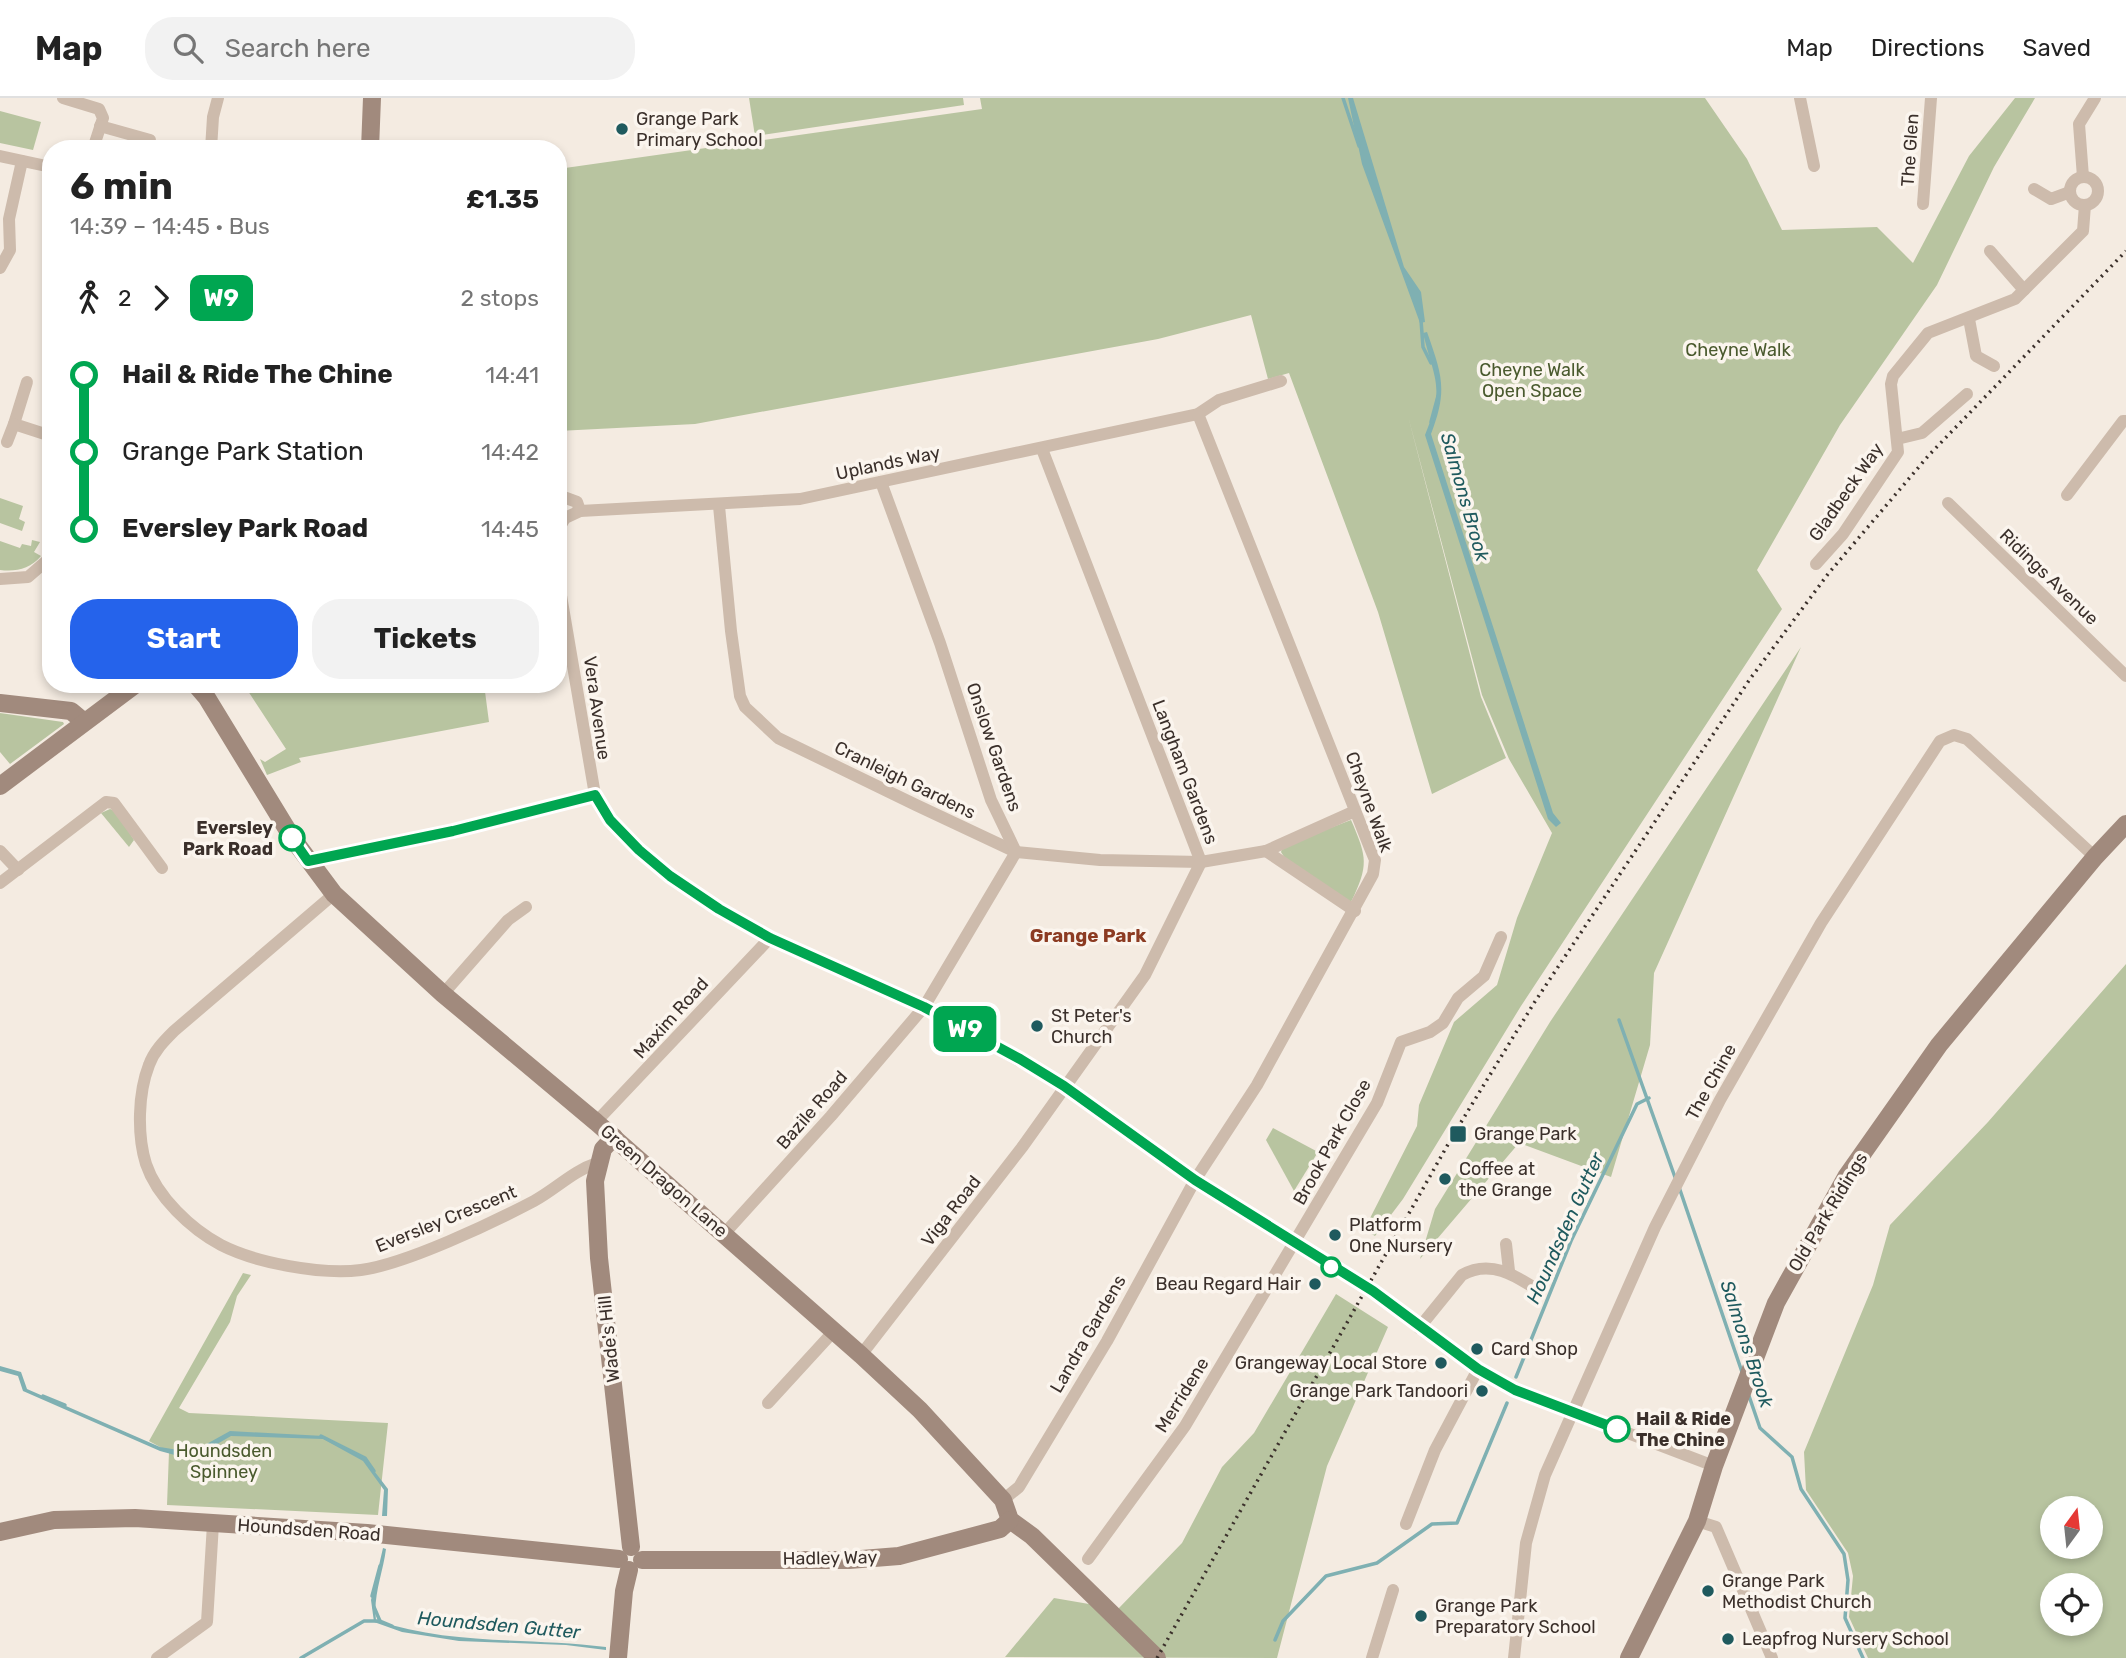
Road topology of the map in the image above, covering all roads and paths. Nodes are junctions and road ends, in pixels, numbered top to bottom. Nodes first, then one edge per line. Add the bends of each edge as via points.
1 (63, 98) edge
2 (218, 98) edge
3 (372, 98) edge
4 (1800, 98) edge
5 (1931, 98) edge
6 (2095, 98) edge
7 (82, 100) edge
8 (100, 126) junction
9 (96, 140) edge
10 (147, 140) edge
11 (212, 140) edge
12 (370, 140) edge
13 (0, 156) edge
14 (22, 161) junction
15 (42, 165) edge
16 (1814, 166) dead end
17 (2083, 177) junction
18 (2034, 189) dead end
19 (2070, 192) junction
20 (1923, 204) dead end
21 (2085, 205) junction
22 (1990, 251) dead end
23 (0, 268) edge
24 (2024, 290) junction
25 (1969, 319) junction
26 (1994, 366) dead end
27 (1281, 381) dead end
28 (27, 382) dead end
29 (1967, 394) dead end
30 (1198, 414) junction
31 (2126, 421) edge
32 (14, 424) junction
33 (42, 433) edge
34 (1897, 439) junction
35 (6, 442) dead end
36 (1042, 449) junction
37 (881, 482) junction
38 (2067, 495) dead end
39 (567, 498) edge
40 (1948, 503) dead end
41 (719, 506) junction
42 (580, 511) junction
43 (567, 517) edge
44 (1816, 564) dead end
45 (42, 565) edge
46 (0, 579) edge
47 (567, 631) edge
48 (2126, 676) edge
49 (123, 693) edge
50 (201, 693) edge
51 (0, 703) edge
52 (83, 721) junction
53 (4, 776) edge
54 (595, 795) junction
55 (1355, 811) junction
56 (2126, 824) edge
57 (0, 851) edge
58 (1266, 851) junction
59 (1016, 852) junction
60 (2095, 857) junction
61 (308, 861) junction
62 (1201, 862) junction
63 (162, 868) dead end
64 (18, 870) junction
65 (0, 883) edge
66 (334, 894) junction
67 (526, 907) dead end
68 (1355, 911) junction
69 (1500, 937) dead end
70 (770, 938) junction
71 (443, 994) junction
72 (924, 1007) junction
73 (1064, 1086) junction
74 (596, 1122) junction
75 (614, 1138) junction
76 (597, 1163) junction
77 (1195, 1180) junction
78 (724, 1234) junction
79 (1294, 1242) junction
80 (1506, 1244) dead end
81 (1509, 1271) junction
82 (1539, 1291) dead end
83 (1419, 1328) junction
84 (834, 1331) junction
85 (861, 1355) junction
86 (1478, 1369) junction
87 (768, 1403) dead end
88 (1572, 1412) junction
89 (1714, 1466) junction
90 (1003, 1500) junction
91 (1701, 1509) junction
92 (1010, 1520) junction
93 (213, 1524) junction
94 (1406, 1524) dead end
95 (0, 1532) edge
96 (630, 1559) junction
97 (1088, 1559) dead end
98 (1393, 1590) dead end
99 (618, 1650) edge
100 (157, 1658) edge
101 (1157, 1658) edge
102 (1372, 1658) edge
103 (1514, 1658) edge
104 (1629, 1658) edge
105 (1772, 1658) edge

1 - 7 street
2 - 11 street
3 - 12 street
4 - 16 street
5 - 20 street, The Glen
6 - 17 street, Gladbeck Way via 2079,124
7 - 8 street via 99,109
8 - 9 street
8 - 10 street
13 - 14 street
14 - 15 street
14 - 23 street via 9,219 10,250
17 - 19 street via 2073,182
17 - 21 street, Gladbeck Way via 2095,181 2099,191 2094,201
18 - 19 street via 2051,199
19 - 21 street via 2075,202
21 - 24 street, Gladbeck Way via 2082,231
22 - 24 street
24 - 25 street, Gladbeck Way via 2002,307
25 - 26 street via 1976,356
25 - 34 street, Gladbeck Way via 1928,333 1893,376
27 - 30 street, Uplands Way via 1219,400
28 - 32 street
29 - 34 street, Gladbeck Way via 1922,433
30 - 36 street, Uplands Way
30 - 55 street, Cheyne Walk
31 - 38 street
32 - 33 street
32 - 35 street
34 - 44 street, Gladbeck Way via 1898,452 1843,534
36 - 37 street, Uplands Way
36 - 62 street, Langham Gardens
37 - 41 street, Uplands Way via 800,499
37 - 59 street, Onslow Gardens via 992,800
39 - 42 street via 577,502
40 - 48 street, Ridings Avenue
41 - 42 street, Uplands Way
41 - 59 street, Cranleigh Gardens via 740,696 755,720 778,738
42 - 43 street
45 - 46 street via 28,578
47 - 54 street, Vera Avenue
49 - 52 street
50 - 61 street, Green Dragon Lane
51 - 52 street via 71,711
52 - 53 street
54 - 61 street
54 - 70 street, Vera Avenue via 610,820 670,876
55 - 58 street, Cranleigh Gardens
55 - 68 street, Cheyne Walk via 1375,860
56 - 60 street, Old Park Ridings
57 - 64 street
58 - 62 street, Cranleigh Gardens
58 - 68 street
59 - 62 street, Cranleigh Gardens
59 - 72 street
60 - 88 street, The Chine via 1967,739 1954,735 1940,741 1821,923 1720,1100 1669,1199
60 - 89 street, Old Park Ridings via 1939,1045 1846,1177 1776,1303
61 - 66 street, Green Dragon Lane
62 - 73 street, Langham Gardens via 1145,975
63 - 64 street via 110,802
64 - 65 street
66 - 71 street, Green Dragon Lane
66 - 76 street, Eversley Crescent via 190,1016 157,1049 148,1066 142,1149 160,1191 178,1211 195,1228 234,1252 316,1269 361,1270 470,1230 536,1200 582,1168
67 - 71 street via 508,919
68 - 77 street, Cheyne Walk via 1256,1085
69 - 79 street, Brook Park Close via 1484,976 1458,998 1443,1023 1401,1042 1377,1103
70 - 72 street, Vera Avenue
70 - 74 street, Maxim Road
71 - 74 street, Green Dragon Lane
72 - 73 street, Vera Avenue
72 - 78 street, Bazile Road
73 - 77 street, Vera Avenue
73 - 85 street, Viga Road
74 - 75 street, Green Dragon Lane
75 - 76 street
75 - 78 street, Green Dragon Lane
76 - 96 street, Wade's Hill via 599,1258
77 - 79 street, Vera Avenue
77 - 90 street, Landra Gardens via 1107,1341 1019,1487
78 - 84 street, Green Dragon Lane
79 - 83 street, Vera Avenue via 1373,1291
79 - 97 street, Merridene via 1185,1426
80 - 81 street
81 - 82 street
81 - 83 street via 1476,1269 1462,1275
83 - 86 street, Vera Avenue
84 - 85 street, Green Dragon Lane
84 - 87 street
85 - 90 street, Green Dragon Lane via 920,1410
86 - 88 street, Vera Avenue via 1515,1390
86 - 94 street via 1435,1450
88 - 89 street, Vera Avenue
88 - 103 street, The Chine via 1534,1509
89 - 91 street, Old Park Ridings
90 - 92 street, Green Dragon Lane
91 - 104 street, Old Park Ridings
91 - 105 street via 1716,1527
92 - 96 street, Hadley Way via 1000,1529 898,1556
92 - 101 street
93 - 95 street, Houndsden Road via 93,1517
93 - 96 street, Houndsden Road via 444,1539
93 - 100 street via 207,1622
96 - 99 street, Wade's Hill
98 - 102 street

